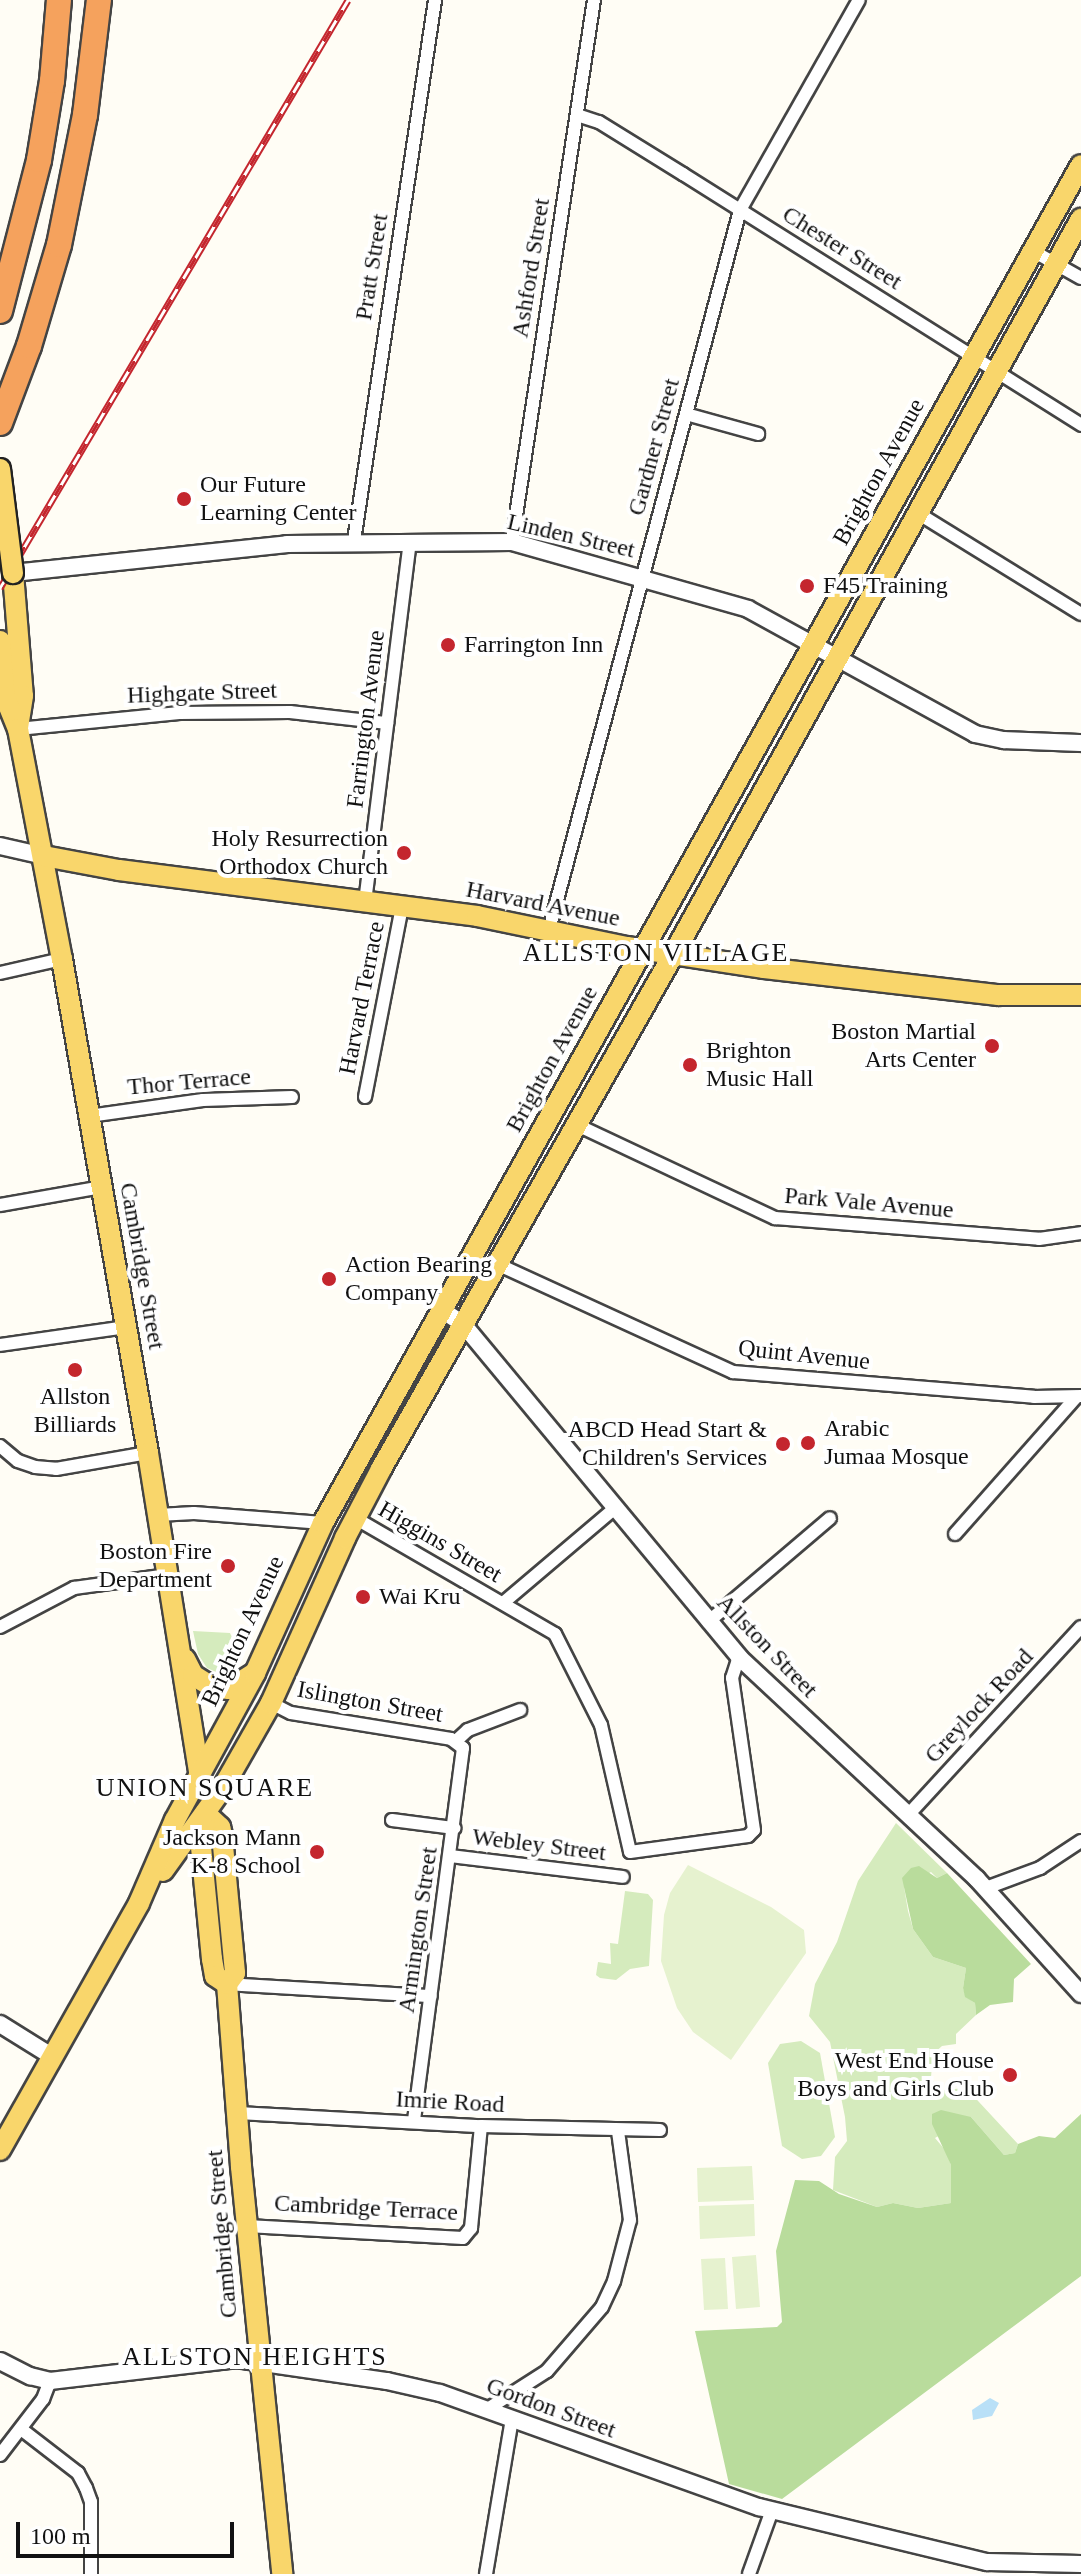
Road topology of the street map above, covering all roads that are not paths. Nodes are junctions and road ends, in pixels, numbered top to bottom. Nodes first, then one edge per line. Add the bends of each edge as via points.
1 (59, 0) edge
2 (86, 0) edge
3 (99, 0) edge
4 (435, 0) edge
5 (594, 0) edge
6 (859, 0) edge
7 (577, 115) junction
8 (79, 156) junction
9 (1081, 165) edge
10 (740, 210) junction
11 (1081, 219) edge
12 (1033, 251) junction
13 (1056, 264) junction
14 (1081, 278) edge
15 (0, 311) edge
16 (974, 356) junction
17 (995, 370) junction
18 (686, 414) junction
19 (0, 423) edge
20 (1081, 425) edge
21 (758, 434) dead end
22 (0, 469) edge
23 (916, 512) junction
24 (354, 541) junction
25 (512, 542) junction
26 (410, 543) junction
27 (17, 577) junction
28 (641, 578) junction
29 (1081, 614) edge
30 (0, 641) edge
31 (813, 644) junction
32 (836, 657) junction
33 (387, 723) junction
34 (18, 729) junction
35 (1081, 743) edge
36 (0, 846) edge
37 (44, 856) junction
38 (365, 902) junction
39 (402, 906) junction
40 (549, 930) junction
41 (644, 949) junction
42 (673, 955) junction
43 (62, 959) junction
44 (0, 973) edge
45 (1081, 995) edge
46 (292, 1097) dead end
47 (365, 1097) dead end
48 (89, 1116) junction
49 (577, 1125) junction
50 (102, 1187) junction
51 (0, 1205) edge
52 (1081, 1233) edge
53 (497, 1264) junction
54 (442, 1310) junction
55 (463, 1324) junction
56 (126, 1327) junction
57 (0, 1345) edge
58 (1079, 1396) edge
59 (0, 1446) edge
60 (148, 1453) junction
61 (614, 1509) junction
62 (158, 1515) junction
63 (355, 1518) junction
64 (830, 1518) dead end
65 (323, 1523) junction
66 (955, 1534) dead end
67 (168, 1575) junction
68 (503, 1603) junction
69 (708, 1622) junction
70 (0, 1627) edge
71 (1081, 1627) edge
72 (181, 1651) junction
73 (739, 1657) junction
74 (255, 1673) junction
75 (271, 1703) junction
76 (520, 1710) dead end
77 (458, 1742) junction
78 (200, 1777) junction
79 (205, 1813) junction
80 (909, 1814) junction
81 (392, 1820) dead end
82 (454, 1828) junction
83 (1081, 1841) edge
84 (450, 1856) junction
85 (623, 1877) dead end
86 (986, 1888) junction
87 (139, 1903) junction
88 (227, 1984) junction
89 (1081, 1994) edge
90 (431, 1996) junction
91 (0, 2024) edge
92 (53, 2057) junction
93 (238, 2113) junction
94 (414, 2122) junction
95 (481, 2126) junction
96 (660, 2130) dead end
97 (618, 2131) junction
98 (1, 2146) edge
99 (247, 2226) junction
100 (0, 2361) edge
101 (262, 2363) junction
102 (50, 2381) junction
103 (486, 2410) junction
104 (512, 2419) junction
105 (21, 2429) junction
106 (0, 2455) edge
107 (772, 2510) junction
108 (1081, 2564) edge
109 (91, 2574) edge
110 (282, 2574) edge
111 (486, 2574) edge
112 (749, 2574) edge

1 - 15 highway via 39,160
2 - 8 highway
3 - 8 highway
4 - 24 street, Pratt Street
5 - 7 street, Ashford Street
6 - 10 street, Gardner Street
7 - 10 street, Chester Street via 599,122
7 - 25 street, Ashford Street
8 - 19 highway via 46,293
9 - 12 main road, Brighton Avenue
10 - 16 street, Chester Street
10 - 18 street, Gardner Street
11 - 13 main road
12 - 13 street
12 - 16 main road, Brighton Avenue
13 - 14 street
13 - 17 main road
16 - 17 street, Chester Street
16 - 31 main road, Brighton Avenue
17 - 20 street, Chester Street
17 - 23 main road
18 - 21 street
18 - 28 street, Gardner Street
22 - 27 main road, Cambridge Street, bridge
23 - 29 street
23 - 32 main road
24 - 26 street, Linden Street
24 - 27 street, Linden Street via 287,544
25 - 26 street, Linden Street
25 - 28 street, Linden Street
26 - 33 street, Farrington Avenue
27 - 34 main road, Cambridge Street via 23,696
28 - 31 street, Linden Street via 732,603
28 - 40 street, Gardner Street
30 - 34 main road, Cambridge Street via 5,697
31 - 32 street, Linden Street
31 - 41 main road, Brighton Avenue
32 - 35 street, Linden Street via 975,734
32 - 42 main road
33 - 34 street, Highgate Street via 290,712 115,718
33 - 38 street, Farrington Avenue
34 - 37 main road, Cambridge Street
36 - 37 street
37 - 38 main road, Harvard Avenue
37 - 43 main road, Cambridge Street
38 - 39 main road, Harvard Avenue
39 - 40 main road, Harvard Avenue
39 - 47 street, Harvard Terrace
40 - 41 main road, Harvard Avenue
41 - 42 main road, Harvard Avenue
41 - 54 main road, Brighton Avenue
42 - 45 main road, Harvard Avenue via 939,990
42 - 49 main road
43 - 44 street
43 - 48 main road, Cambridge Street
46 - 48 street, Thor Terrace via 203,1100
48 - 50 main road, Cambridge Street
49 - 52 street, Park Vale Avenue via 775,1218 1039,1239
49 - 53 main road
50 - 51 street
50 - 56 main road, Cambridge Street
53 - 55 main road
53 - 58 street, Quint Avenue via 733,1372 1034,1397
54 - 55 street, Allston Street
54 - 65 main road, Brighton Avenue
55 - 61 street, Allston Street
55 - 63 main road
56 - 57 street
56 - 60 main road, Cambridge Street
58 - 66 street
59 - 60 street via 18,1461 56,1469
60 - 62 main road, Cambridge Street
61 - 68 street, Higgins Street
61 - 69 street, Allston Street
62 - 65 street
62 - 67 main road, Cambridge Street
63 - 68 street, Higgins Street
63 - 75 main road
64 - 69 street
65 - 74 main road, Brighton Avenue
67 - 70 street via 74,1588
67 - 72 main road, Cambridge Street
68 - 73 street, Higgins Street via 555,1634 604,1737 630,1852 748,1836 755,1823 732,1678
69 - 73 street, Allston Street
71 - 80 street, Greylock Road
72 - 74 main road via 193,1675 206,1686 229,1689
72 - 78 main road, Cambridge Street
73 - 80 street, Allston Street
74 - 78 main road, Brighton Avenue
75 - 77 street, Islington Street via 291,1713
75 - 79 main road
76 - 77 street via 468,1730
77 - 82 street, Armington Street via 464,1752
78 - 79 main road, Cambridge Street
78 - 87 main road, Brighton Avenue
79 - 87 main road
79 - 88 main road, Cambridge Street via 201,1847 212,1959 215,1976
79 - 88 main road, Cambridge Street via 220,1827 235,1973
80 - 86 street, Allston Street
81 - 82 street
82 - 84 street, Armington Street
83 - 86 street via 1040,1868
84 - 85 street, Webley Street
84 - 90 street, Armington Street
86 - 89 street, Allston Street
87 - 92 main road
88 - 90 street
88 - 93 main road, Cambridge Street
90 - 94 street, Armington Street
91 - 92 street
92 - 98 main road
93 - 94 street, Imrie Road
93 - 99 main road, Cambridge Street
94 - 95 street, Imrie Road
95 - 97 street, Imrie Road
95 - 99 street, Cambridge Terrace via 471,2228 463,2238
96 - 97 street, Imrie Road
97 - 103 street via 630,2220 602,2307 547,2371
99 - 101 main road, Cambridge Street
100 - 102 street, Gordon Street
101 - 102 street, Gordon Street via 236,2359
101 - 103 street, Gordon Street via 409,2385
101 - 110 main road, Cambridge Street
102 - 105 street
103 - 104 street, Gordon Street
104 - 107 street, Gordon Street
104 - 111 street
105 - 106 street
105 - 109 street via 78,2473 86,2488 91,2502
107 - 108 street, Gordon Street via 987,2562
107 - 112 street

